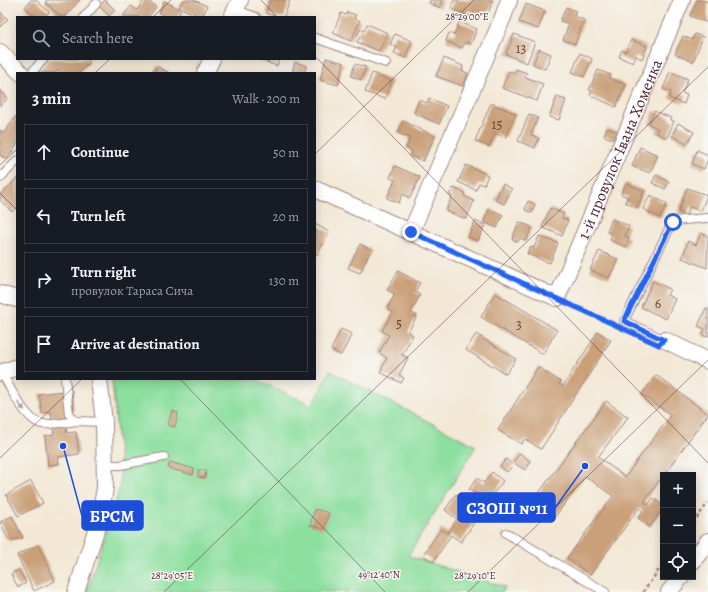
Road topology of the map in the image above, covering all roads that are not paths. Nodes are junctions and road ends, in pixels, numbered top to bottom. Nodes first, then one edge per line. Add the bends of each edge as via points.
1 (509, 0) edge
2 (682, 0) edge
3 (96, 4) dead end
4 (236, 9) edge
5 (85, 16) edge
6 (254, 16) edge
7 (316, 38) edge
8 (0, 52) edge
9 (43, 60) edge
10 (212, 60) edge
11 (386, 63) dead end
12 (20, 72) edge
13 (32, 72) edge
14 (206, 72) edge
15 (16, 162) edge
16 (0, 178) edge
17 (316, 189) edge
18 (708, 218) edge
19 (411, 232) junction
20 (0, 294) edge
21 (16, 299) edge
22 (664, 340) joint
23 (708, 361) edge
24 (16, 367) edge
25 (1, 373) edge
26 (65, 380) edge
27 (99, 380) edge
28 (77, 421) junction
29 (104, 422) junction
30 (164, 456) dead end
31 (105, 465) junction
32 (506, 533) dead end
33 (708, 541) edge
34 (696, 557) edge
35 (679, 580) edge
36 (76, 592) edge
37 (606, 592) edge
38 (669, 592) edge

1 - 19 street
2 - 19 street, 1-й провулок Івана Хоменка via 557,298
3 - 5 lane
4 - 6 lane
7 - 11 lane
8 - 12 street
9 - 13 lane
10 - 14 street
15 - 16 lane
17 - 19 street
18 - 22 lane via 673,222 624,321
20 - 21 street
22 - 23 street
24 - 25 street
25 -> 28 lane via 12,394 31,417 42,424
26 - 28 lane via 69,413
27 - 29 street
28 - 29 lane
29 - 31 street
30 - 31 lane
31 - 36 street via 106,488 99,521
32 - 37 lane
33 - 34 street
35 - 38 street

